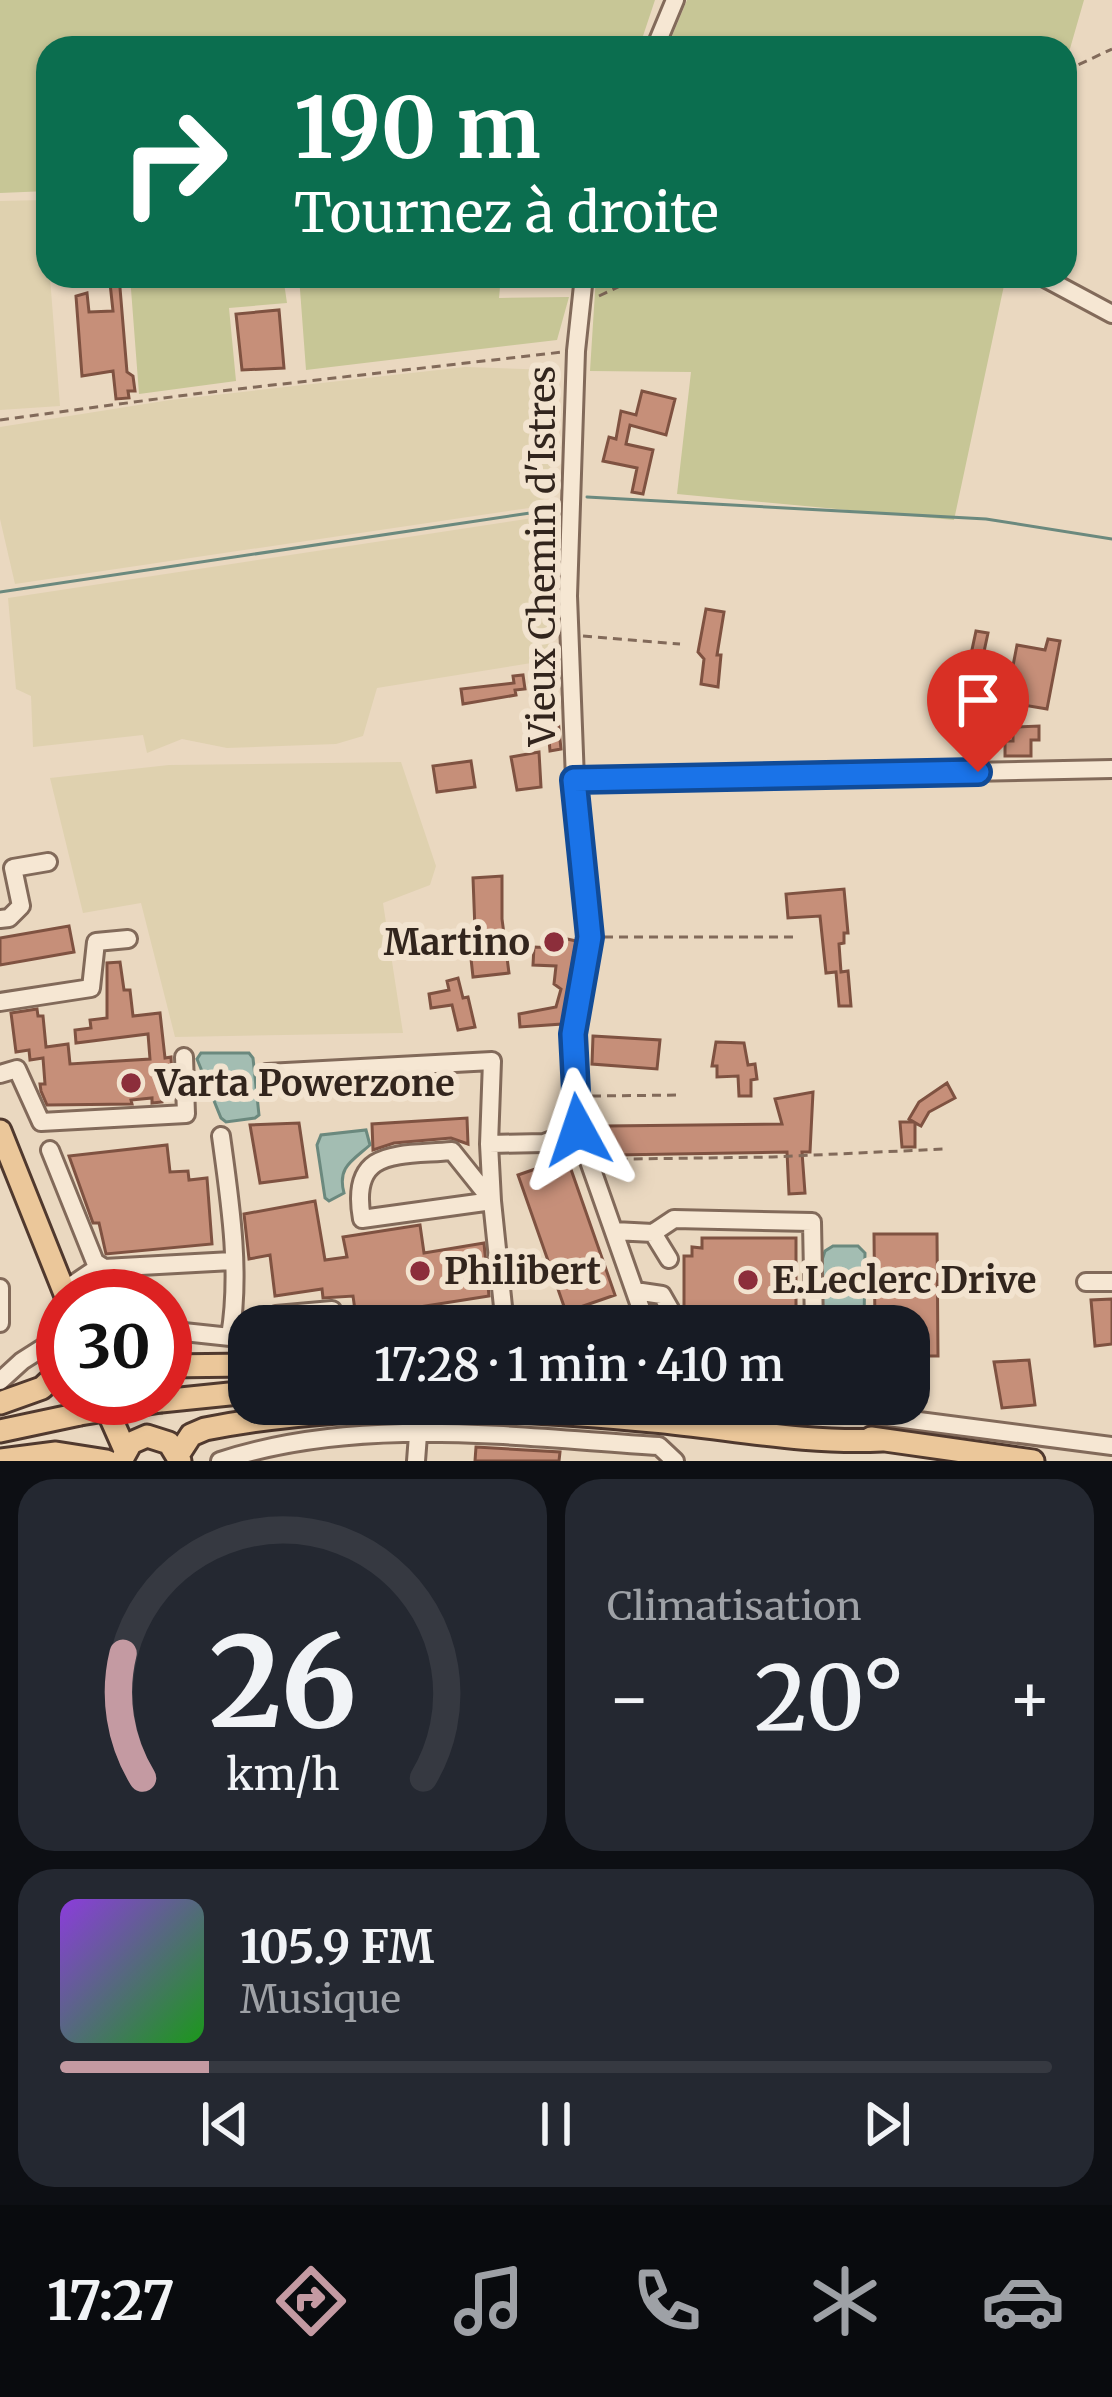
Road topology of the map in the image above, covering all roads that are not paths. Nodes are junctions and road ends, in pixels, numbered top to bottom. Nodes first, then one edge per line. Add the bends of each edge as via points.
1 (675, 0) edge
2 (660, 36) edge
3 (582, 288) edge
4 (1063, 288) edge
5 (1112, 314) edge
6 (1112, 769) edge
7 (574, 780) junction
8 (47, 862) dead end
9 (0, 920) edge
10 (128, 939) dead end
11 (0, 1002) edge
12 (184, 1057) dead end
13 (267, 1073) dead end
14 (0, 1074) edge
15 (578, 1130) junction
16 (0, 1131) edge
17 (221, 1136) dead end
18 (489, 1144) junction
19 (50, 1150) dead end
20 (492, 1201) junction
21 (614, 1231) junction
22 (653, 1233) junction
23 (669, 1259) dead end
24 (232, 1261) junction
25 (100, 1265) junction
26 (60, 1269) edge
27 (94, 1269) edge
28 (1086, 1282) dead end
29 (1112, 1282) edge
30 (0, 1288) edge
31 (635, 1291) junction
32 (231, 1305) edge
33 (503, 1305) edge
34 (640, 1305) edge
35 (668, 1305) edge
36 (814, 1305) edge
37 (0, 1323) edge
38 (192, 1332) edge
39 (228, 1336) edge
40 (36, 1353) edge
41 (228, 1365) edge
42 (192, 1366) edge
43 (0, 1381) edge
44 (36, 1390) edge
45 (228, 1394) edge
46 (0, 1403) edge
47 (930, 1422) edge
48 (109, 1425) edge
49 (148, 1425) edge
50 (788, 1425) edge
51 (0, 1431) edge
52 (418, 1435) junction
53 (155, 1436) junction
54 (882, 1440) junction
55 (300, 1442) junction
56 (1112, 1446) edge
57 (117, 1457) edge
58 (672, 1457) edge
59 (179, 1458) edge
60 (0, 1460) edge
61 (220, 1461) edge
62 (305, 1461) edge
63 (416, 1461) edge
64 (1033, 1461) edge

1 - 2 street
3 - 7 street, Vieux Chemin d'Istres via 569,635
4 - 5 street
6 - 7 street
7 - 15 street, Vieux Chemin d'Istres via 590,937 573,1034
8 - 9 street via 13,868 21,907
10 - 11 street via 96,942 91,988
12 - 14 street via 187,1114 40,1122 17,1069
13 - 18 street via 492,1061
15 - 18 street via 544,1143
15 - 21 street, Vieux Chemin d'Istres
16 - 26 main road
17 - 24 street
18 - 20 street
19 - 25 street
20 - 20 street via 452,1151 387,1156 361,1179 362,1219
20 - 33 street
21 - 22 street
21 - 31 street, Vieux Chemin d'Istres
22 - 23 street
22 - 36 street via 674,1219 812,1222
24 - 25 street
24 - 32 street
25 - 27 street
28 - 29 street
30 - 37 street
31 - 34 street, Vieux Chemin d'Istres
31 - 35 street via 662,1295
38 - 39 street
40 - 43 street
41 - 42 main road
44 - 46 main road
45 - 51 main road, bridge
47 - 56 street
48 - 57 main road
49 - 53 main road
50 - 54 main road
52 - 55 street
52 - 58 street via 659,1446
52 - 63 street
53 - 57 main road via 138,1438
53 - 59 main road
54 - 59 main road via 833,1443 556,1413 352,1410 205,1429 191,1435
54 - 64 main road
55 - 61 street
55 - 62 street
57 - 60 main road

